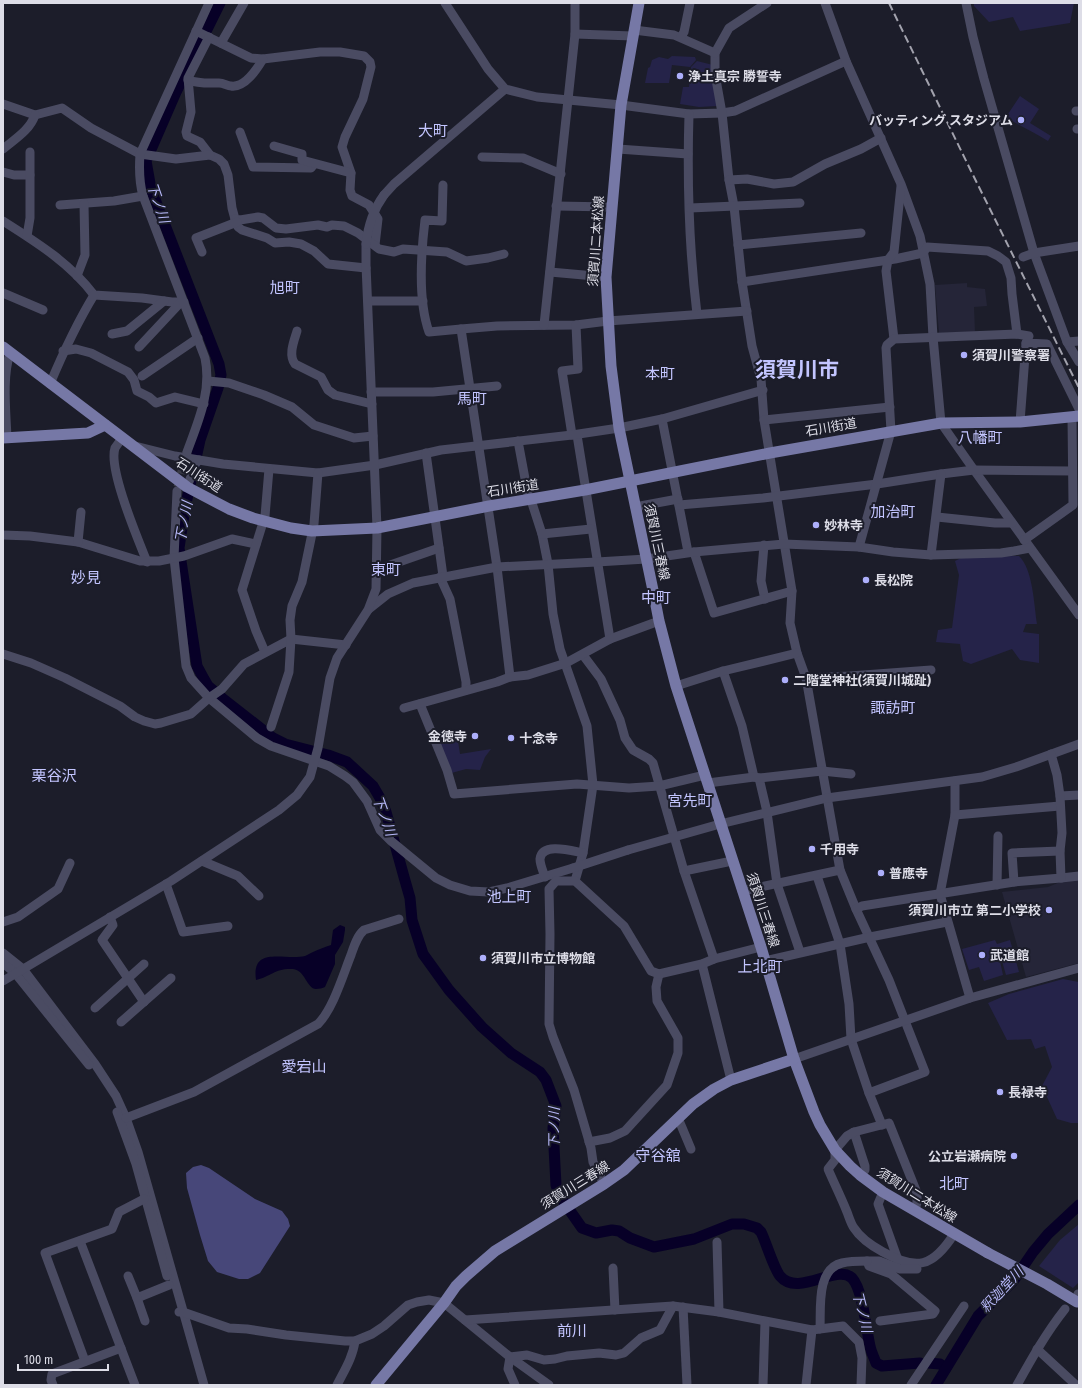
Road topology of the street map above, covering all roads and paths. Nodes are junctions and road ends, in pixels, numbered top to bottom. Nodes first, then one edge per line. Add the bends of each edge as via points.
1 (209, 3) edge
2 (244, 3) edge
3 (445, 3) edge
4 (575, 3) edge
5 (639, 3) edge
6 (690, 3) edge
7 (767, 3) edge
8 (825, 3) edge
9 (966, 3) edge
10 (197, 31) junction
11 (634, 33) junction
12 (575, 34) junction
13 (208, 37) junction
14 (681, 37) junction
15 (221, 43) junction
16 (715, 53) junction
17 (262, 59) junction
18 (846, 60) junction
19 (188, 80) junction
20 (505, 89) junction
21 (568, 100) junction
22 (3, 104) edge
23 (621, 105) junction
24 (722, 113) junction
25 (689, 114) junction
26 (35, 115) junction
27 (240, 132) dead end
28 (881, 138) junction
29 (274, 146) dead end
30 (3, 149) edge
31 (618, 149) junction
32 (30, 152) dead end
33 (688, 154) junction
34 (146, 155) junction
35 (210, 155) junction
36 (482, 157) dead end
37 (314, 164) junction
38 (3, 172) edge
39 (351, 173) junction
40 (561, 174) junction
41 (30, 176) junction
42 (729, 180) junction
43 (901, 184) junction
44 (443, 185) dead end
45 (143, 196) junction
46 (800, 203) dead end
47 (84, 204) junction
48 (60, 205) dead end
49 (556, 206) junction
50 (734, 206) junction
51 (612, 207) junction
52 (690, 208) junction
53 (236, 220) junction
54 (3, 221) edge
55 (861, 233) dead end
56 (27, 236) junction
57 (375, 245) junction
58 (738, 245) junction
59 (1079, 246) edge
60 (421, 250) junction
61 (202, 252) dead end
62 (923, 253) junction
63 (1034, 253) junction
64 (504, 254) dead end
65 (1023, 257) dead end
66 (888, 260) junction
67 (366, 266) junction
68 (550, 272) junction
69 (77, 276) junction
70 (606, 277) junction
71 (742, 282) junction
72 (3, 293) edge
73 (94, 295) junction
74 (164, 301) junction
75 (368, 301) junction
76 (423, 301) junction
77 (183, 302) junction
78 (43, 310) dead end
79 (747, 311) junction
80 (697, 314) junction
81 (608, 320) junction
82 (544, 325) junction
83 (576, 325) junction
84 (461, 328) junction
85 (297, 331) dead end
86 (112, 334) dead end
87 (1016, 334) junction
88 (933, 337) junction
89 (198, 338) junction
90 (894, 339) junction
91 (1079, 341) edge
92 (1067, 342) junction
93 (1026, 343) junction
94 (139, 347) dead end
95 (6, 350) edge
96 (64, 350) junction
97 (1079, 362) edge
98 (142, 376) dead end
99 (208, 381) junction
100 (50, 384) junction
101 (497, 386) dead end
102 (471, 389) junction
103 (763, 390) junction
104 (371, 392) junction
105 (204, 404) junction
106 (372, 404) junction
107 (890, 407) junction
108 (1077, 414) edge
109 (662, 419) junction
110 (764, 420) junction
111 (1020, 422) junction
112 (941, 423) junction
113 (105, 425) junction
114 (619, 428) junction
115 (891, 431) junction
116 (574, 435) junction
117 (372, 436) junction
118 (5, 438) edge
119 (122, 438) junction
120 (518, 441) junction
121 (135, 446) junction
122 (480, 446) junction
123 (186, 452) tunnel mouth
124 (426, 453) junction
125 (770, 453) junction
126 (199, 460) junction
127 (375, 464) junction
128 (269, 469) junction
129 (974, 470) junction
130 (1072, 471) junction
131 (318, 472) junction
132 (672, 472) junction
133 (941, 474) junction
134 (630, 480) junction
135 (877, 484) junction
136 (182, 489) junction
137 (586, 490) junction
138 (776, 496) junction
139 (530, 500) junction
140 (679, 502) junction
141 (1076, 505) edge
142 (489, 506) junction
143 (635, 507) junction
144 (81, 512) dead end
145 (435, 517) junction
146 (936, 517) junction
147 (264, 521) junction
148 (1012, 523) junction
149 (377, 528) junction
150 (591, 529) junction
151 (312, 531) junction
152 (3, 534) edge
153 (542, 534) junction
154 (78, 542) junction
155 (256, 544) junction
156 (784, 544) junction
157 (1027, 544) junction
158 (764, 545) junction
159 (859, 547) junction
160 (439, 548) junction
161 (691, 552) junction
162 (932, 555) junction
163 (174, 558) junction
164 (646, 559) junction
165 (147, 562) junction
166 (597, 562) junction
167 (548, 564) junction
168 (497, 567) junction
169 (376, 570) junction
170 (441, 577) junction
171 (792, 591) junction
172 (765, 599) junction
173 (368, 610) junction
174 (1079, 615) edge
175 (659, 621) junction
176 (291, 639) junction
177 (610, 639) junction
178 (346, 645) junction
179 (265, 652) junction
180 (797, 653) junction
181 (3, 654) edge
182 (583, 655) junction
183 (566, 664) junction
184 (931, 670) dead end
185 (723, 671) junction
186 (510, 677) junction
187 (806, 678) junction
188 (676, 686) junction
189 (466, 690) junction
190 (209, 698) junction
191 (420, 704) junction
192 (404, 708) dead end
193 (271, 726) dead end
194 (1079, 744) edge
195 (1051, 754) junction
196 (315, 761) junction
197 (822, 771) junction
198 (851, 774) dead end
199 (756, 777) junction
200 (707, 779) junction
201 (955, 781) junction
202 (593, 784) junction
203 (659, 786) junction
204 (1079, 795) edge
205 (1060, 796) junction
206 (827, 798) junction
207 (1060, 806) junction
208 (767, 812) junction
209 (955, 815) junction
210 (720, 824) junction
211 (998, 836) dead end
212 (674, 837) junction
213 (1060, 851) junction
214 (583, 852) junction
215 (732, 860) junction
216 (202, 861) junction
217 (70, 863) dead end
218 (840, 870) junction
219 (684, 871) junction
220 (817, 876) junction
221 (1079, 876) edge
222 (545, 877) junction
223 (1062, 878) junction
224 (575, 882) junction
225 (1014, 882) junction
226 (166, 884) junction
227 (778, 884) junction
228 (997, 885) junction
229 (742, 891) junction
230 (940, 894) junction
231 (259, 896) dead end
232 (856, 909) junction
233 (110, 917) junction
234 (399, 919) dead end
235 (3, 922) edge
236 (947, 922) junction
237 (228, 926) dead end
238 (870, 937) junction
239 (840, 944) junction
240 (760, 947) junction
241 (800, 952) junction
242 (3, 954) edge
243 (714, 959) junction
244 (765, 961) junction
245 (3, 963) edge
246 (144, 964) dead end
247 (702, 964) junction
248 (1079, 968) edge
249 (19, 971) junction
250 (659, 974) junction
251 (128, 978) junction
252 (171, 978) dead end
253 (3, 981) edge
254 (970, 998) junction
255 (144, 1002) junction
256 (95, 1008) dead end
257 (906, 1020) junction
258 (121, 1022) dead end
259 (851, 1039) junction
260 (794, 1059) junction
261 (731, 1080) junction
262 (869, 1093) junction
263 (126, 1118) junction
264 (678, 1118) junction
265 (882, 1125) junction
266 (854, 1132) junction
267 (589, 1142) junction
268 (691, 1149) dead end
269 (835, 1150) junction
270 (860, 1175) junction
271 (604, 1184) junction
272 (883, 1192) junction
273 (144, 1199) junction
274 (915, 1210) junction
275 (954, 1234) junction
276 (80, 1241) junction
277 (717, 1242) dead end
278 (898, 1260) junction
279 (929, 1260) junction
280 (867, 1261) junction
281 (613, 1268) dead end
282 (128, 1276) dead end
283 (169, 1285) junction
284 (136, 1298) junction
285 (1078, 1298) edge
286 (444, 1303) junction
287 (673, 1306) junction
288 (964, 1306) dead end
289 (683, 1307) junction
290 (1064, 1309) dead end
291 (615, 1310) junction
292 (180, 1312) junction
293 (719, 1312) junction
294 (465, 1320) junction
295 (145, 1321) dead end
296 (880, 1321) dead end
297 (765, 1322) junction
298 (816, 1329) junction
299 (355, 1341) junction
300 (121, 1348) junction
301 (1037, 1349) junction
302 (510, 1357) junction
303 (85, 1361) junction
304 (1071, 1383) edge
305 (132, 1384) edge
306 (379, 1384) edge
307 (53, 1385) edge
308 (198, 1385) edge
309 (204, 1385) edge
310 (337, 1385) edge
311 (515, 1385) edge
312 (549, 1385) edge
313 (687, 1385) edge
314 (763, 1385) edge
315 (806, 1385) edge
316 (861, 1385) edge
317 (911, 1385) edge
318 (1017, 1385) edge

1 - 10 street
2 - 15 street
3 - 20 street via 488,69
4 - 12 street
5 - 11 main road, 須賀川二本松線
6 - 14 street
7 - 16 street via 729,28
8 - 18 street
9 - 63 street via 984,79
10 - 13 street
10 - 34 street
11 - 12 street
11 - 14 street
11 - 23 main road, 須賀川二本松線
12 - 21 street
13 - 15 street
13 - 19 street
14 - 16 street
15 - 17 street via 251,58
16 - 24 street
17 - 19 street via 258,68 239,85 206,84
17 - 39 street via 340,52 364,56 370,62 363,99 342,146
18 - 24 street via 734,111
18 - 28 street
19 - 35 street via 191,112 187,136 200,142
20 - 21 street via 537,97
20 - 67 street, bridge via 384,195 370,220
21 - 23 street
21 - 40 street
22 - 26 street
23 - 25 street
23 - 31 main road, 須賀川二本松線
24 - 25 street
24 - 42 street
25 - 33 street
26 - 30 street via 33,122
26 - 34 street via 62,108 91,128
27 - 37 street via 253,167 311,168
28 - 42 street via 825,164 794,182 774,184 747,179
28 - 43 street
29 - 37 street via 302,154 302,160
31 - 33 street
31 - 51 main road, 須賀川二本松線
32 - 41 street
33 - 52 street
34 - 35 street via 176,159
34 - 45 street via 139,167
35 - 53 street via 224,164
36 - 40 street via 523,158
37 - 39 street
38 - 41 street
39 - 57 street via 352,196 370,205 378,219
40 - 49 street
41 - 56 street via 30,218
42 - 50 street
43 - 62 street via 920,236
43 - 66 street via 894,252
44 - 60 street via 442,221 425,220
45 - 47 street
45 - 77 street
46 - 50 street
47 - 48 street
47 - 69 street via 85,255
49 - 51 street
49 - 68 street
50 - 52 street
50 - 58 street
51 - 70 main road, 須賀川二本松線
52 - 80 street via 693,286
53 - 57 street via 258,217 276,228 286,229 318,224 327,227 344,226
53 - 61 street via 196,238
53 - 67 street via 242,230 268,238 275,243 301,244 328,264
54 - 56 street
55 - 58 street
56 - 69 street
57 - 60 street via 379,249 394,252 403,249
58 - 71 street
59 - 63 street
60 - 64 street via 447,252 466,261
60 - 76 street
62 - 66 street
62 - 87 street via 927,248 988,251 1006,262 1011,278
62 - 88 street via 930,284
63 - 65 street
63 - 92 street
66 - 71 street
66 - 90 street via 886,271
67 - 75 street
68 - 70 street
68 - 82 street
69 - 73 street
70 - 81 main road, 須賀川二本松線
71 - 79 street
72 - 78 street
73 - 74 street
73 - 96 street
74 - 77 street
74 - 86 street via 127,331
75 - 76 street
75 - 104 street
76 - 84 street via 429,332
77 - 89 street
77 - 94 street
79 - 80 street
79 - 103 street via 752,346
80 - 81 street
81 - 83 street
81 - 114 main road, 須賀川二本松線
82 - 83 street
82 - 84 street
83 - 116 street via 578,369 562,371
84 - 102 street
85 - 106 street via 292,355 295,364 321,378 328,390 335,395
87 - 88 street
87 - 93 street via 1028,336
88 - 90 street
88 - 112 street
89 - 98 street
89 - 99 street via 205,358
90 - 107 street via 886,348
91 - 92 street
92 - 97 street
93 - 108 street via 1047,344
93 - 111 street
95 - 100 main road, 石川街道
95 - 118 street via 8,361
96 - 100 street
96 - 105 street via 76,349 91,353 128,372 137,390 156,403 175,397
99 - 105 street
99 - 117 street via 229,383 264,395 292,407 314,425 354,438
100 - 113 main road, 石川街道
101 - 102 street
102 - 104 street
102 - 122 street
103 - 109 street
103 - 110 street
104 - 106 street
105 - 123 street
106 - 117 street
107 - 110 street
107 - 115 street
108 - 111 main road, 石川街道
108 - 130 street
109 - 114 street
109 - 132 street
110 - 125 street
111 - 112 main road, 石川街道
112 - 115 main road, 石川街道
112 - 129 street
113 - 118 main road via 88,433
113 - 119 main road, 石川街道
114 - 116 street
114 - 134 main road, 須賀川二本松線
115 - 125 main road, 石川街道
115 - 135 street
116 - 120 street
116 - 137 street
117 - 127 street
119 - 121 main road, 石川街道
119 - 165 street via 115,449 115,470 120,491
120 - 122 street
120 - 139 street
121 - 126 street
121 - 136 main road, 石川街道
122 - 124 street
122 - 142 street
124 - 127 street
124 - 145 street
125 - 132 main road, 石川街道
125 - 138 street
126 - 128 street
126 - 136 street
127 - 131 street
127 - 149 street
128 - 131 street
128 - 147 street
129 - 130 street
129 - 133 street
129 - 148 street
130 - 141 street
131 - 151 street
132 - 134 main road, 石川街道
132 - 140 street
133 - 135 street
133 - 146 street
134 - 137 main road, 石川街道
134 - 143 main road, 須賀川三春線
135 - 138 street
135 - 159 street
136 - 147 main road, 石川街道
136 - 163 street
137 - 139 main road, 石川街道
137 - 150 street
138 - 140 street
138 - 156 street
139 - 142 main road, 石川街道
139 - 153 street
140 - 143 street
140 - 161 street
141 - 157 street
142 - 145 main road, 石川街道
142 - 168 street
143 - 164 main road, 須賀川三春線
144 - 154 street
145 - 149 main road, 石川街道
145 - 160 street
146 - 148 street
146 - 162 street
147 - 151 main road, 石川街道
147 - 155 street
148 - 157 street
149 - 151 main road, 石川街道
149 - 169 street
150 - 153 street
150 - 166 street
151 - 176 street via 302,582 292,606
152 - 154 street
153 - 167 street
154 - 165 street
155 - 163 street via 232,539
155 - 179 street via 242,590
156 - 158 street
156 - 159 street
156 - 171 street
157 - 162 street via 1014,551 1001,553
157 - 174 street
158 - 161 street
158 - 172 street via 761,581
159 - 162 street
160 - 169 street
160 - 170 street
161 - 164 street
161 - 172 street via 714,613
163 - 165 street
163 - 190 street via 186,666 191,678
164 - 166 street
164 - 175 main road, 須賀川三春線
166 - 167 street
166 - 177 street
167 - 168 street
167 - 183 street via 553,614 560,649
168 - 170 street
168 - 186 street
169 - 173 street via 376,589
170 - 173 street via 413,583 388,594
170 - 189 street via 450,599
171 - 172 street
171 - 180 street via 790,623
173 - 178 street
175 - 177 street
175 - 188 main road, 須賀川三春線
176 - 178 street
176 - 179 street
176 - 193 street via 289,672
177 - 182 street
178 - 196 street via 337,658 330,678
179 - 190 street via 244,664 222,689
180 - 185 street
180 - 187 street
181 - 190 street via 65,678 150,723 162,723 191,714
182 - 183 street
182 - 203 street via 601,679 620,720 625,738 633,750 653,763
183 - 186 street via 528,675
183 - 202 street via 587,726
184 - 187 street
185 - 188 street
185 - 199 street
186 - 189 street
187 - 197 street
188 - 200 main road, 須賀川三春線
189 - 191 street
190 - 196 street via 257,738
191 - 192 street
191 - 202 street via 454,794
194 - 195 street
195 - 201 street via 982,778
195 - 205 street
196 - 216 street via 310,777 297,795 279,810
196 - 222 street via 329,766 353,782 367,801 380,830 436,878 470,891 489,892
197 - 198 street
197 - 199 street
197 - 206 street
199 - 200 street
199 - 208 street
200 - 203 street
200 - 210 main road, 須賀川三春線
201 - 206 street
201 - 209 street
202 - 203 street via 629,788
202 - 214 street
203 - 212 street
204 - 205 street
205 - 207 street
206 - 208 street
206 - 218 street
207 - 209 street
207 - 213 street
208 - 210 street
208 - 227 street
209 - 230 street
210 - 212 street
210 - 215 main road, 須賀川三春線
211 - 228 street
212 - 219 street
212 - 222 street, bridge
213 - 223 street
213 - 225 street via 1012,853
214 - 222 street via 560,848 543,852 540,857
214 - 224 street
215 - 219 street
215 - 229 main road, 須賀川三春線
216 - 226 street
216 - 231 street via 238,876
217 - 235 street via 58,889 18,917
218 - 220 street
218 - 232 street
219 - 243 street
220 - 227 street
220 - 239 street
221 - 223 street
223 - 225 street
224 - 250 street via 624,926 651,971
224 - 267 street via 556,881 549,889 549,1024 574,1090
225 - 228 street
226 - 233 street
226 - 237 street via 183,932
227 - 229 street
227 - 241 street
228 - 230 street
229 - 240 main road, 須賀川三春線
230 - 232 street
230 - 236 street
232 - 238 street
233 - 249 street
233 - 251 street via 113,925 102,940
234 - 263 street via 362,932 338,989 318,1024 194,1092
236 - 238 street
236 - 254 street
238 - 239 street
238 - 257 street
239 - 241 street
239 - 259 street via 850,1004
240 - 243 street
240 - 244 main road, 須賀川三春線
241 - 244 street
242 - 249 street
243 - 247 street
244 - 260 main road, 須賀川三春線
245 - 249 street
246 - 251 street
247 - 250 street
247 - 261 street
248 - 254 street
249 - 253 street
249 - 263 street via 95,1064 116,1096
249 - 273 street via 111,1099 136,1164
250 - 267 street via 656,987 657,1001 678,1038 678,1053 667,1085 625,1131 610,1138
251 - 255 street
251 - 256 street
252 - 255 street
254 - 257 street
255 - 258 street
257 - 259 street
257 - 262 street via 925,1072
259 - 260 street
259 - 262 street
260 - 261 main road, 須賀川三春線
260 - 269 main road, 須賀川二本松線 via 814,1112
261 - 264 main road, 須賀川三春線 via 693,1104
262 - 265 street
263 - 292 street via 138,1152
264 - 268 street
264 - 271 main road, 須賀川三春線 via 624,1170
265 - 266 street
265 - 274 street via 889,1123 917,1193
266 - 269 street
266 - 270 street via 865,1166
267 - 271 street via 593,1162
269 - 270 main road, 須賀川二本松線
269 - 278 street via 835,1160 828,1169 854,1228 867,1242
270 - 272 main road, 須賀川二本松線
271 - 286 main road, 須賀川三春線 via 495,1250 466,1276
272 - 274 main road, 須賀川二本松線
272 - 278 street via 878,1204
273 - 276 street via 119,1212 112,1229
273 - 283 street
274 - 275 main road, 須賀川二本松線
275 - 279 street via 940,1254
275 - 285 main road, 須賀川二本松線, bridge
276 - 300 street
276 - 303 street via 45,1253
277 - 293 street
278 - 279 street via 914,1264
279 - 280 street via 918,1269 911,1270 900,1269 879,1261
280 - 296 street via 869,1266 891,1274 935,1311 933,1314
280 - 298 street via 842,1263 827,1273
281 - 291 street
282 - 284 street
283 - 284 street
283 - 292 street
284 - 295 street
286 - 294 street
286 - 299 street via 429,1300 408,1305 384,1326
286 - 306 main road, 須賀川三春線
287 - 289 street
287 - 291 street
287 - 302 street via 660,1330 642,1338 624,1353 599,1353 544,1360 527,1355
288 - 317 street
289 - 293 street
289 - 313 street
290 - 301 street
291 - 294 street
292 - 299 street via 229,1328 333,1341
292 - 308 street
292 - 309 street
293 - 297 street
294 - 302 street
297 - 298 street
297 - 314 street
298 - 315 street
298 - 316 street via 843,1326 859,1342 862,1358
299 - 310 street via 349,1361
300 - 303 street
300 - 305 street
301 - 304 street
301 - 318 street
302 - 311 street via 508,1368
302 - 312 street
303 - 307 street via 52,1374

